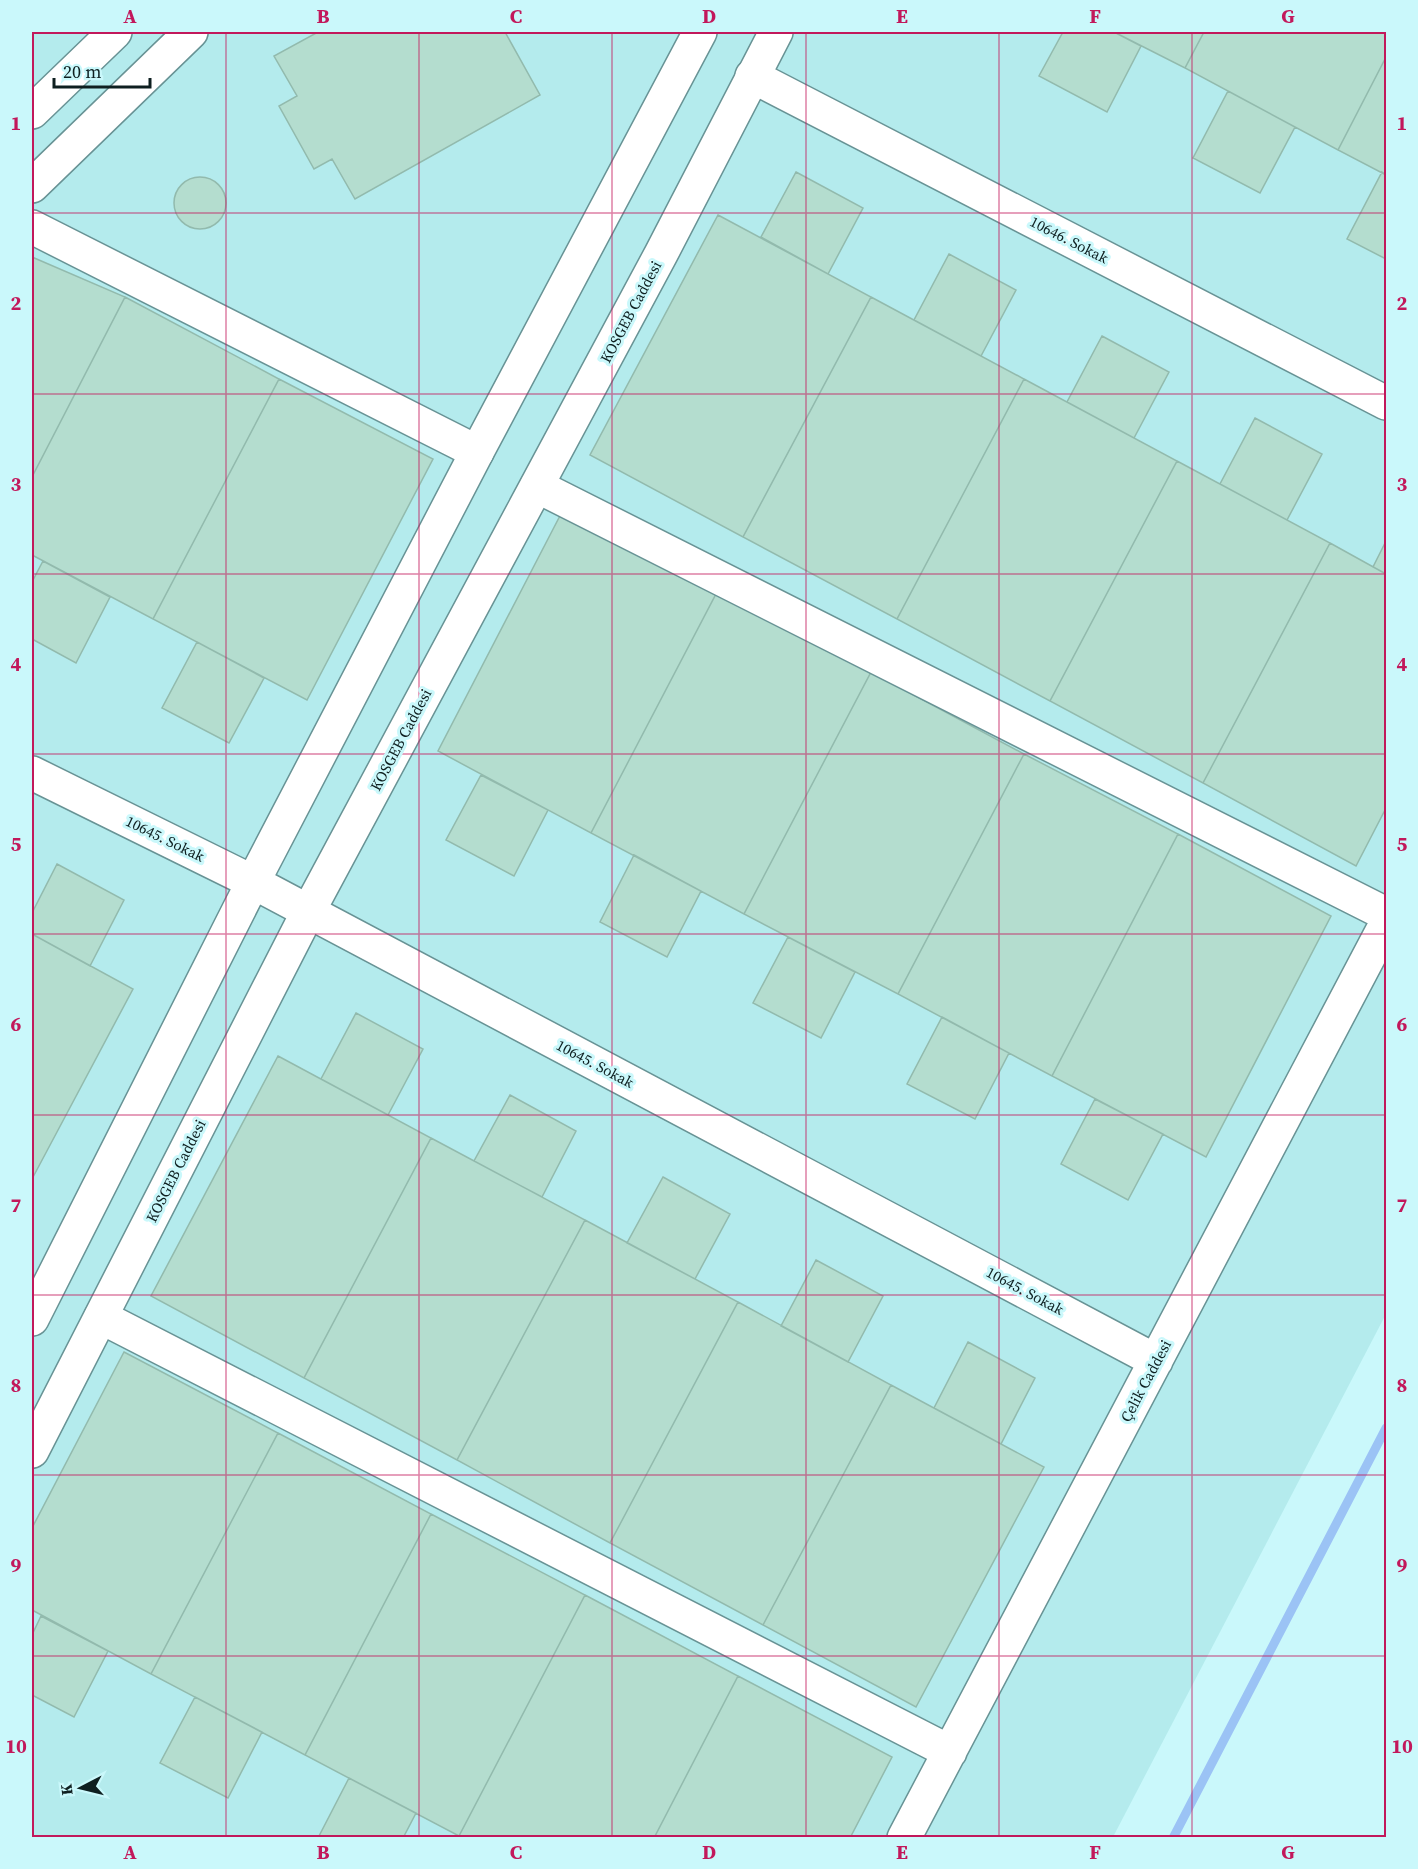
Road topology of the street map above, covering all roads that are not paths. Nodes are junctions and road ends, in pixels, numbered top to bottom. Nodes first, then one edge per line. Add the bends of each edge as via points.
1 (115, 32) edge
2 (191, 32) edge
3 (700, 32) edge
4 (776, 32) edge
5 (752, 76) junction
6 (32, 112) edge
7 (32, 186) edge
8 (32, 227) edge
9 (1386, 403) edge
10 (477, 452) junction
11 (537, 486) junction
12 (32, 773) edge
13 (253, 882) junction
14 (308, 912) junction
15 (1386, 914) edge
16 (1386, 924) edge
17 (35, 1302) edge
18 (101, 1317) junction
19 (1156, 1361) junction
20 (32, 1451) edge
21 (950, 1752) junction
22 (904, 1838) edge

1 - 6 street
2 - 7 street
3 - 10 street
4 - 5 street, KOSGEB Caddesi
5 - 9 street, 10646. Sokak
5 - 11 street, KOSGEB Caddesi
8 - 10 street
10 - 13 street
11 - 14 street, KOSGEB Caddesi
11 - 15 street
12 - 13 street, 10645. Sokak
13 - 14 street, 10645. Sokak
13 - 17 street
14 - 18 street, KOSGEB Caddesi
14 - 19 street, 10645. Sokak
16 - 19 street, Çelik Caddesi
18 - 20 street, KOSGEB Caddesi
18 - 21 street
19 - 21 street, Çelik Caddesi
21 - 22 street, Çelik Caddesi

